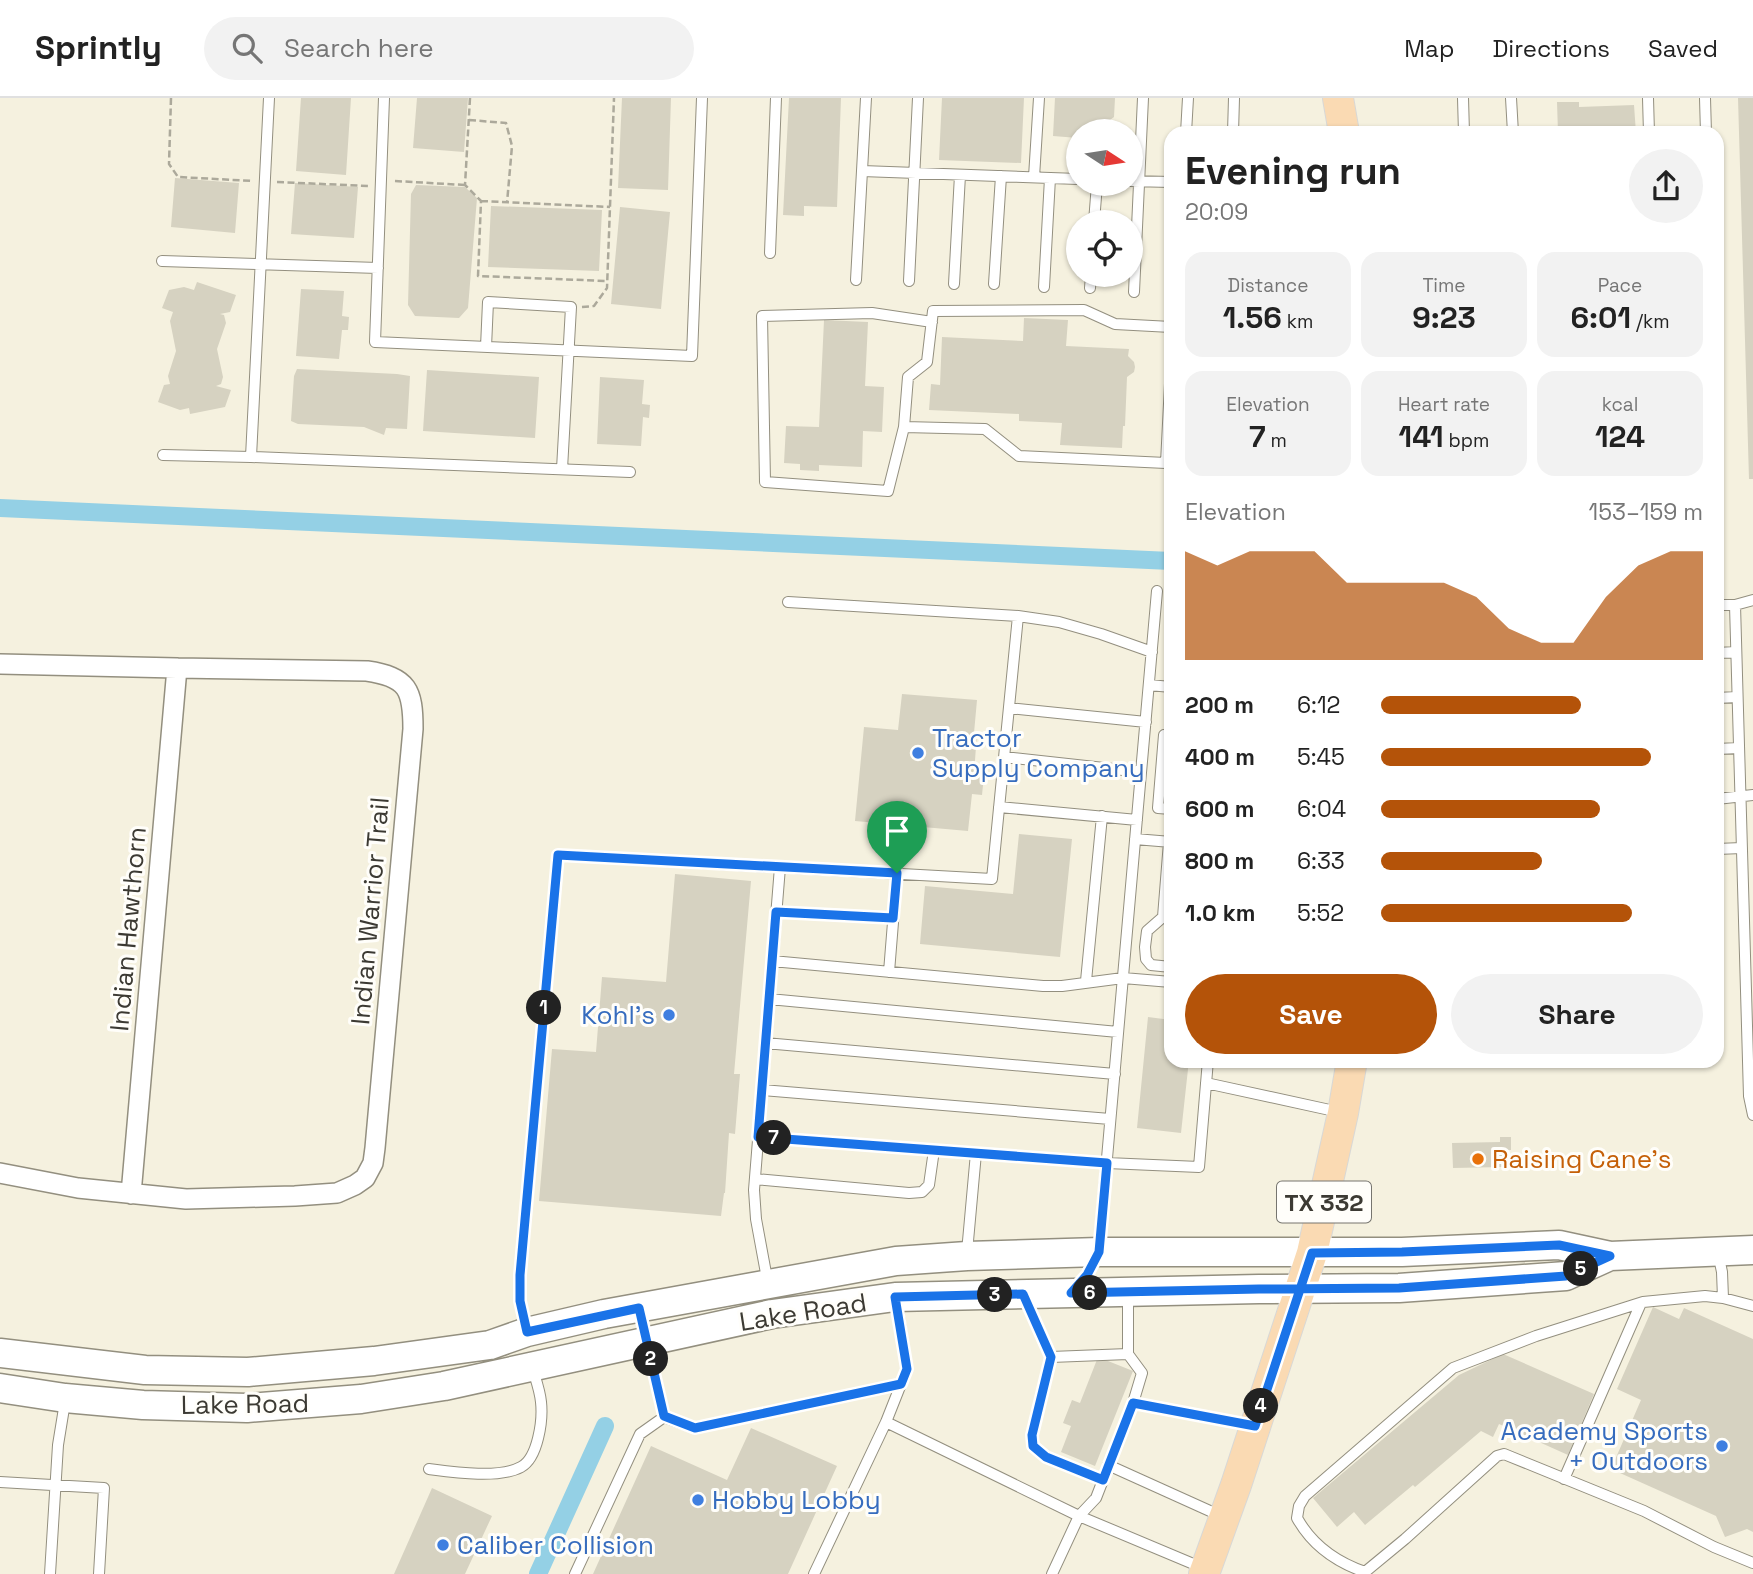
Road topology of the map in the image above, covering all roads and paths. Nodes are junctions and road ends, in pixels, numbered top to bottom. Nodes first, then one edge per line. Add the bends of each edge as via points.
1 (171, 98) edge
2 (269, 98) edge
3 (384, 98) edge
4 (470, 98) edge
5 (614, 98) edge
6 (702, 98) edge
7 (776, 98) edge
8 (866, 98) edge
9 (918, 98) edge
10 (1039, 98) edge
11 (1143, 98) edge
12 (1188, 98) edge
13 (1234, 98) edge
14 (1338, 98) edge
15 (1463, 98) edge
16 (1511, 98) edge
17 (1648, 98) edge
18 (1705, 98) edge
19 (1141, 119) edge
20 (469, 120) junction
21 (1186, 126) edge
22 (1233, 126) edge
23 (1343, 126) edge
24 (1464, 126) edge
25 (1513, 126) edge
26 (1649, 126) edge
27 (1706, 126) edge
28 (862, 171) junction
29 (915, 173) junction
30 (960, 175) junction
31 (1001, 176) junction
32 (1034, 177) junction
33 (1050, 178) junction
34 (1066, 179) edge
35 (1143, 181) edge
36 (264, 182) junction
37 (1164, 182) edge
38 (381, 184) junction
39 (465, 185) junction
40 (1135, 196) edge
41 (481, 201) junction
42 (507, 203) junction
43 (610, 207) junction
44 (770, 253) dead end
45 (162, 261) dead end
46 (260, 264) junction
47 (378, 268) junction
48 (856, 280) dead end
49 (607, 281) junction
50 (909, 281) dead end
51 (954, 284) dead end
52 (994, 284) dead end
53 (1044, 288) dead end
54 (1134, 292) dead end
55 (571, 307) junction
56 (932, 323) junction
57 (1164, 327) edge
58 (486, 347) junction
59 (568, 351) junction
60 (904, 426) junction
61 (163, 455) dead end
62 (251, 457) junction
63 (1164, 463) edge
64 (562, 469) junction
65 (630, 472) dead end
66 (1157, 591) dead end
67 (1753, 600) edge
68 (788, 602) dead end
69 (1735, 605) junction
70 (1724, 606) edge
71 (1018, 616) junction
72 (1152, 652) junction
73 (1736, 652) junction
74 (1724, 653) edge
75 (0, 663) edge
76 (177, 668) junction
77 (1149, 685) junction
78 (1164, 686) edge
79 (1737, 697) junction
80 (1724, 698) edge
81 (1009, 708) junction
82 (1146, 722) junction
83 (1145, 733) junction
84 (1164, 736) edge
85 (1739, 748) junction
86 (1724, 749) edge
87 (1004, 757) junction
88 (1164, 760) edge
89 (1141, 772) junction
90 (1753, 795) edge
91 (1740, 797) junction
92 (1724, 798) edge
93 (999, 807) junction
94 (1164, 808) edge
95 (1102, 816) junction
96 (1137, 820) junction
97 (1135, 839) junction
98 (1164, 841) edge
99 (1742, 848) junction
100 (1724, 849) edge
101 (780, 867) junction
102 (897, 873) junction
103 (776, 912) junction
104 (893, 918) junction
105 (1164, 920) edge
106 (772, 961) junction
107 (1164, 966) edge
108 (888, 972) junction
109 (1123, 978) junction
110 (1086, 981) junction
111 (1164, 981) edge
112 (769, 999) junction
113 (1118, 1032) junction
114 (765, 1043) junction
115 (1207, 1068) edge
116 (1351, 1068) edge
117 (1115, 1073) junction
118 (1206, 1083) junction
119 (762, 1090) junction
120 (1343, 1113) junction
121 (1753, 1115) edge
122 (1111, 1119) junction
123 (758, 1137) junction
124 (934, 1150) junction
125 (976, 1153) junction
126 (1107, 1163) junction
127 (0, 1173) edge
128 (755, 1179) junction
129 (131, 1194) junction
130 (1753, 1250) edge
131 (1717, 1251) junction
132 (1099, 1252) junction
133 (1312, 1253) junction
134 (1025, 1255) junction
135 (967, 1256) junction
136 (1610, 1256) junction
137 (895, 1261) junction
138 (768, 1284) junction
139 (1299, 1289) junction
140 (1128, 1292) junction
141 (1071, 1293) junction
142 (1023, 1294) junction
143 (964, 1295) junction
144 (895, 1297) junction
145 (1723, 1298) junction
146 (1641, 1303) junction
147 (1753, 1306) edge
148 (639, 1308) junction
149 (772, 1314) junction
150 (527, 1332) junction
151 (647, 1342) junction
152 (0, 1353) edge
153 (1128, 1354) junction
154 (1051, 1357) junction
155 (532, 1366) junction
156 (901, 1384) junction
157 (0, 1388) edge
158 (65, 1398) junction
159 (1133, 1403) junction
160 (664, 1416) junction
161 (886, 1422) junction
162 (1255, 1426) junction
163 (1108, 1465) junction
164 (429, 1469) dead end
165 (1564, 1479) junction
166 (1103, 1480) junction
167 (0, 1482) edge
168 (55, 1485) junction
169 (1079, 1516) junction
170 (1224, 1518) junction
171 (1753, 1563) edge
172 (1209, 1572) edge
173 (1364, 1573) edge
174 (50, 1574) edge
175 (99, 1574) edge
176 (575, 1574) edge
177 (814, 1574) edge
178 (1052, 1574) edge

1 - 36 path via 169,164 178,177
2 - 36 lane
3 - 38 lane
4 - 20 path
5 - 43 path
6 - 59 lane via 692,356
7 - 44 lane
8 - 28 lane
9 - 29 lane
10 - 32 lane
11 - 19 lane
12 - 21 lane
13 - 22 lane
14 - 23 main road
15 - 24 lane
16 - 25 lane
17 - 26 lane
18 - 27 lane
20 - 39 path
20 - 42 path via 506,123 512,146
28 - 29 lane
28 - 48 lane
29 - 30 lane
29 - 50 lane
30 - 31 lane
30 - 51 lane
31 - 32 lane
31 - 52 lane
32 - 33 lane
33 - 34 lane
33 - 53 lane
35 - 37 lane
36 - 38 path
36 - 46 lane
38 - 39 path
38 - 47 lane
39 - 41 path
40 - 54 lane
41 - 42 path
41 - 49 path via 478,276
42 - 43 path
43 - 49 path
45 - 46 lane
46 - 47 lane
46 - 62 lane
47 - 58 lane via 375,342
49 - 55 path via 594,306
55 - 58 lane via 488,302
55 - 59 lane
56 - 57 lane via 933,311 1084,310 1115,324
56 - 60 lane via 927,362 908,377
56 - 60 lane via 872,313 762,316 765,482 888,491
58 - 59 lane
59 - 64 lane
60 - 63 lane via 985,429 1019,456
61 - 62 lane
62 - 64 lane
64 - 65 lane
66 - 72 lane
67 - 69 lane
68 - 71 lane
69 - 70 lane
69 - 73 lane
71 - 72 lane via 1069,625
71 - 81 lane
72 - 77 lane
73 - 74 lane
73 - 79 lane
75 - 76 street, Indian Warrior Trail
76 - 129 street, Indian Hawthorn
76 - 129 street, Indian Warrior Trail via 386,674 408,692 413,729 375,1149 365,1178 337,1193 316,1195 186,1199
77 - 78 lane
77 - 82 lane
79 - 80 lane
79 - 85 lane
81 - 82 lane
81 - 87 lane
82 - 83 lane
83 - 84 lane
83 - 89 lane
85 - 86 lane
85 - 91 lane
87 - 89 lane
87 - 93 lane
88 - 94 lane via 1158,808
89 - 96 lane
90 - 91 lane
91 - 92 lane
91 - 99 lane
93 - 95 lane
93 - 102 lane via 992,879
95 - 96 lane
95 - 110 lane
96 - 97 lane
97 - 98 lane
97 - 109 lane
99 - 100 lane
99 - 121 lane
101 - 102 lane
101 - 103 lane
101 - 150 lane via 558,855 520,1275
102 - 104 lane
103 - 104 lane
103 - 106 lane
104 - 108 lane
105 - 107 lane via 1147,931 1145,947 1146,960
106 - 108 lane
106 - 112 lane
108 - 110 lane via 1043,986
109 - 110 lane
109 - 111 lane
109 - 113 lane
112 - 113 lane
112 - 114 lane
113 - 117 lane
114 - 117 lane
114 - 119 lane
115 - 118 lane
116 - 120 main road, TX 332
117 - 122 lane
118 - 120 lane
118 - 126 lane via 1199,1167
119 - 122 lane
119 - 123 lane
120 - 133 main road, TX 332
122 - 126 lane
123 - 124 lane
123 - 128 lane
124 - 125 lane
124 - 128 lane via 929,1185 922,1192
125 - 126 lane
125 - 135 lane
126 - 132 lane
127 - 129 street, Indian Warrior Trail
128 - 138 lane via 755,1219
130 - 131 street, Lake Road
131 - 136 street, Lake Road
131 - 145 lane
132 - 133 street, Lake Road
132 - 134 street, Lake Road
132 - 141 street
133 - 136 street, Lake Road via 1559,1245
133 - 139 main road, TX 332
134 - 135 street, Lake Road
134 - 142 street
135 - 137 street, Lake Road
135 - 143 street
136 - 139 street, Lake Road via 1566,1276 1399,1288
137 - 138 street, Lake Road
137 - 144 street
138 - 148 street, Lake Road
138 - 149 street
139 - 140 street, Lake Road
139 - 162 main road, TX 332
140 - 141 street, Lake Road
140 - 153 lane
141 - 142 street, Lake Road
142 - 143 street, Lake Road
142 - 154 lane
143 - 144 street, Lake Road
144 - 149 street, Lake Road
144 - 156 lane via 907,1369
145 - 146 lane
145 - 147 lane
146 - 165 lane
146 - 173 lane via 1453,1368 1306,1496 1297,1518 1304,1531 1325,1552
148 - 150 street, Lake Road
148 - 151 street
149 - 151 street, Lake Road
150 - 152 street, Lake Road via 490,1345 248,1372 145,1370
150 - 155 street
151 - 155 street, Lake Road
151 - 160 lane
153 - 154 lane
153 - 159 lane via 1142,1373
154 - 166 lane via 1033,1446 1046,1457
155 - 158 street, Lake Road via 361,1399 247,1408
155 - 164 lane via 541,1424 524,1465 503,1472
156 - 160 lane via 695,1428
156 - 161 lane
157 - 158 street, Lake Road
158 - 168 lane
159 - 162 lane
159 - 163 lane
160 - 176 lane via 640,1434
161 - 169 lane
161 - 177 lane
162 - 170 main road, TX 332
163 - 166 lane
163 - 170 lane
165 - 171 lane
165 - 173 lane via 1504,1454 1497,1456
166 - 169 lane via 1096,1498
167 - 168 lane
168 - 174 lane
168 - 175 lane via 104,1488
169 - 172 lane
169 - 178 lane
170 - 172 main road, TX 332

